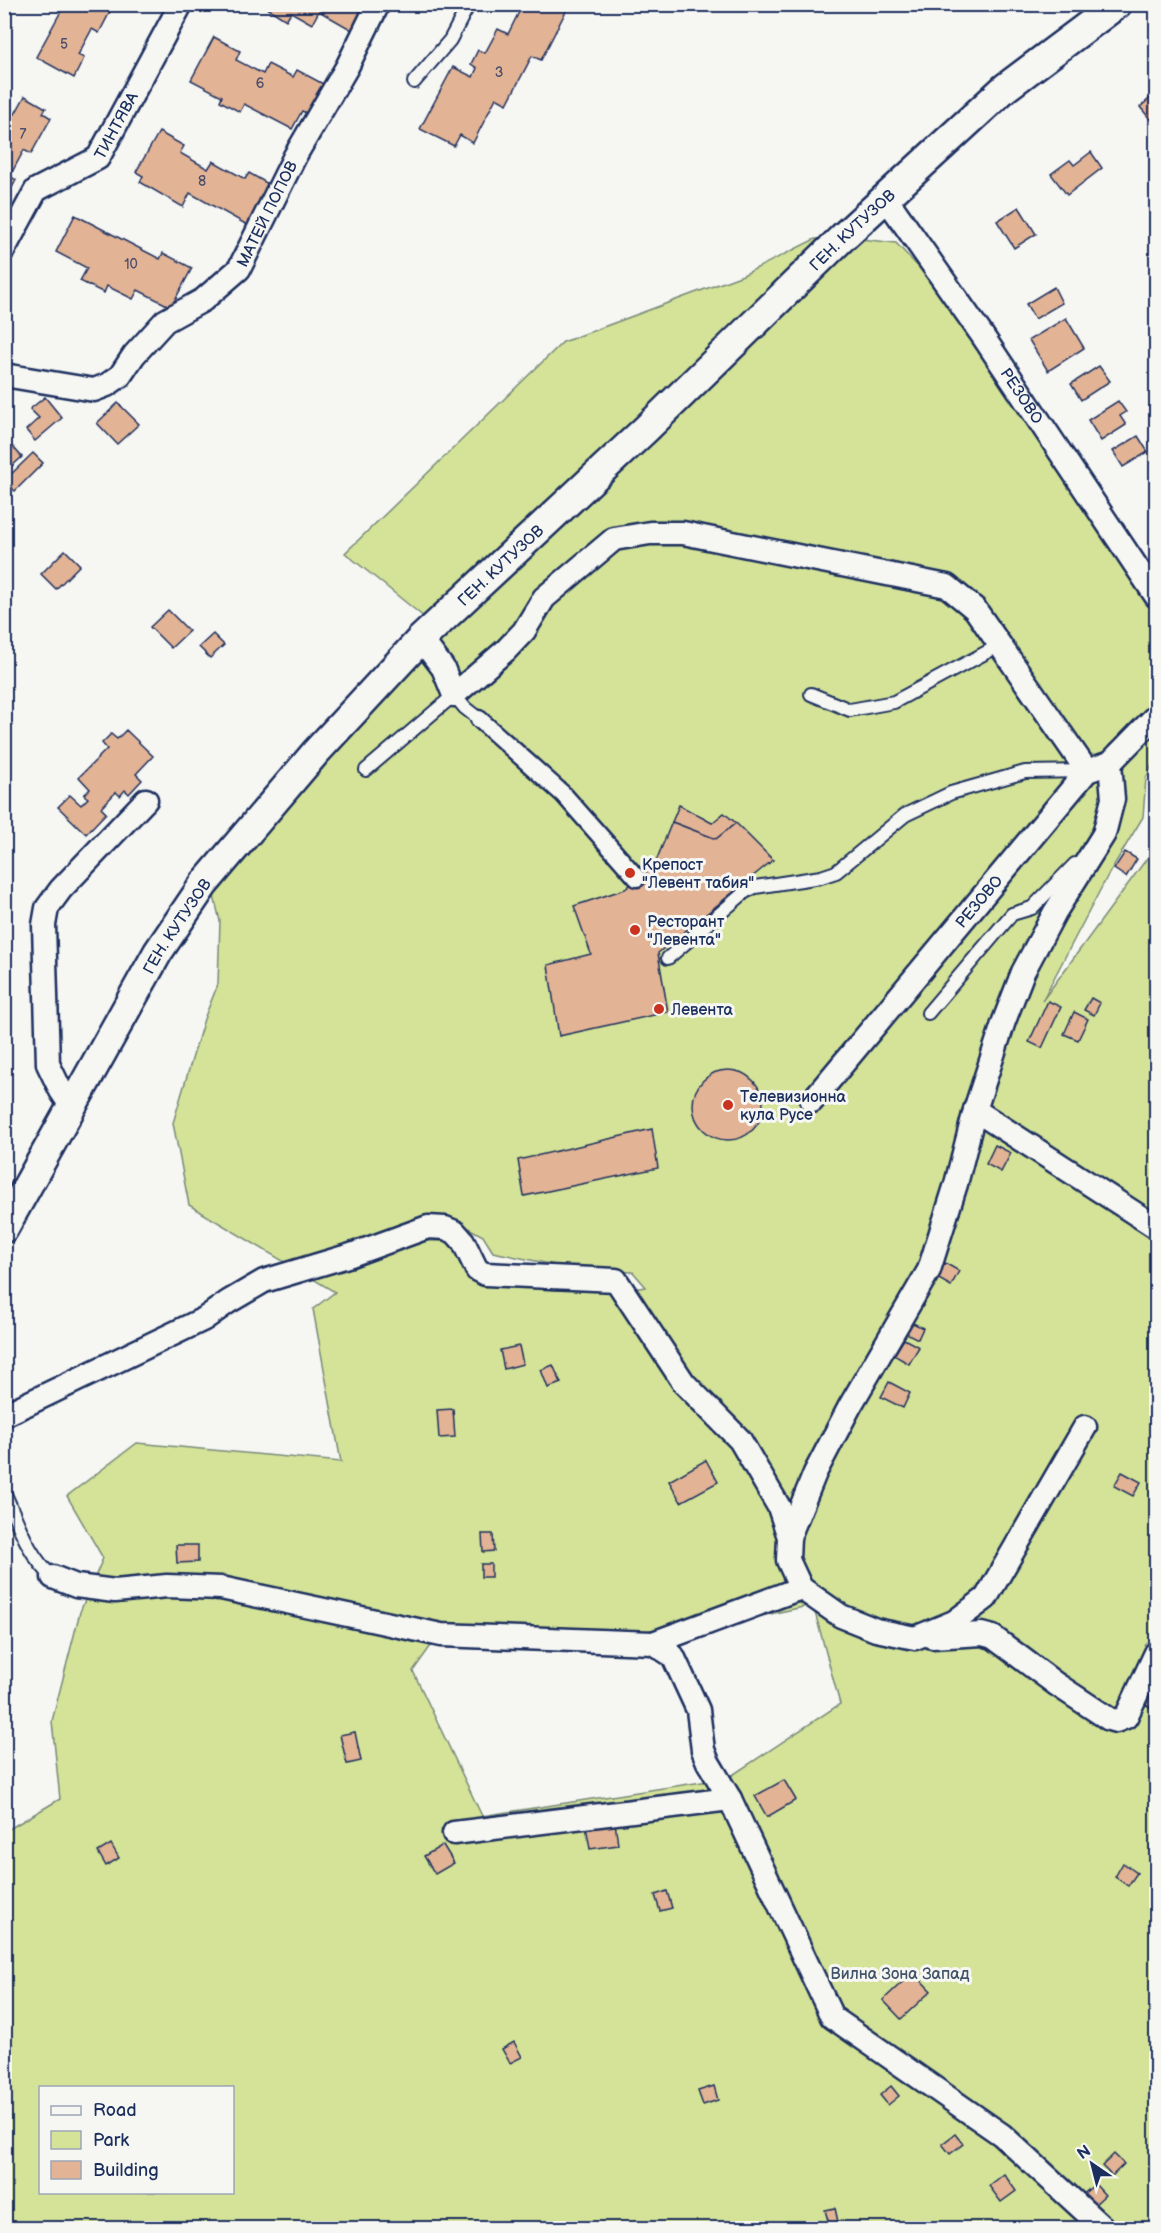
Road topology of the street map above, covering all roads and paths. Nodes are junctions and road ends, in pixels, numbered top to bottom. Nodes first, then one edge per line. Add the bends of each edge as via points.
1 (181, 4) edge
2 (378, 4) edge
3 (469, 4) edge
4 (1117, 4) edge
5 (414, 82) dead end
6 (886, 198) junction
7 (4, 249) edge
8 (4, 375) edge
9 (1156, 596) edge
10 (420, 639) junction
11 (1000, 645) junction
12 (811, 694) dead end
13 (454, 695) junction
14 (1156, 716) edge
15 (479, 719) joint
16 (1110, 763) junction
17 (366, 770) dead end
18 (1087, 771) junction
19 (146, 800) dead end
20 (1104, 834) junction
21 (637, 878) dead end
22 (668, 958) dead end
23 (928, 1013) dead end
24 (812, 1101) dead end
25 (71, 1106) junction
26 (975, 1110) junction
27 (1156, 1227) edge
28 (4, 1228) edge
29 (4, 1415) edge
30 (1085, 1427) dead end
31 (4, 1492) edge
32 (789, 1537) junction
33 (53, 1577) joint
34 (801, 1588) junction
35 (915, 1638) junction
36 (653, 1643) junction
37 (1156, 1653) edge
38 (730, 1799) junction
39 (454, 1833) dead end
40 (1103, 2229) edge

1 - 7 street, ТИНТЯВА via 98,158 36,190
2 - 8 street, МАТЕЙ ПОПОВ via 239,269 202,300 165,321 120,376 107,385 94,390
3 - 5 lane via 450,40
4 - 6 street, ГЕН. КУТУЗОВ via 1005,88
6 - 9 street, РЕЗОВО
6 - 10 street, ГЕН. КУТУЗОВ
10 - 13 street via 443,668
10 - 25 street, ГЕН. КУТУЗОВ via 316,752 204,884 150,964
11 - 12 lane via 894,702 850,710
11 - 13 street via 975,609 947,586 682,533 650,533 614,539 544,598 524,631
11 - 18 street
13 - 15 lane
13 - 17 lane
14 - 16 street
15 - 21 street via 564,795
16 - 18 street
16 - 20 street via 1113,799
18 - 22 lane via 1024,772 951,793 905,815 836,872 745,892
18 - 24 street, РЕЗОВО
19 - 25 street via 47,908 44,925 48,1064
20 - 23 lane via 1032,908 1012,914
20 - 26 street via 1023,972
25 - 28 street, ГЕН. КУТУЗОВ
26 - 27 street
26 - 32 street via 929,1270 850,1406 815,1473
29 - 32 street via 204,1319 264,1281 428,1227 445,1228 463,1241 477,1270 485,1274 616,1280 684,1383 740,1440 779,1507
30 - 35 street via 986,1598 954,1622
31 - 33 lane via 32,1554
32 - 34 street via 788,1560
33 - 36 street via 76,1586 115,1592 167,1586 221,1588 441,1635
34 - 35 street via 840,1616 876,1630
34 - 36 street
35 - 37 street via 982,1634 993,1637 1088,1707 1116,1721 1126,1717
36 - 38 street via 674,1656 698,1710 703,1750
38 - 39 street
38 - 40 street via 832,2018 1002,2135

